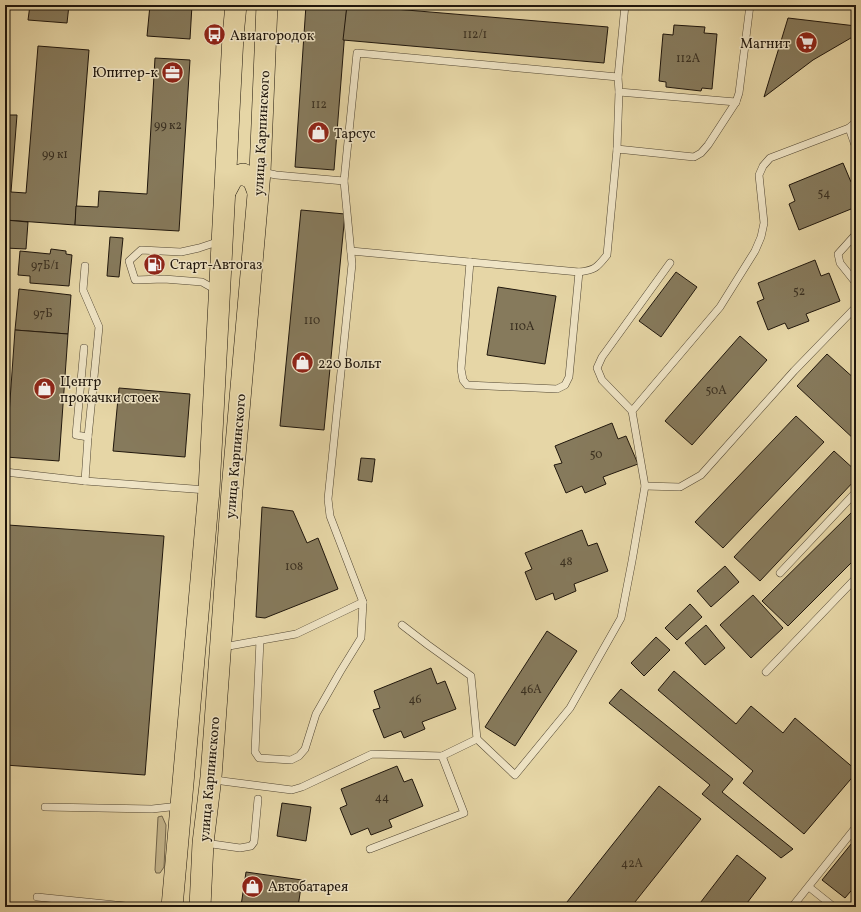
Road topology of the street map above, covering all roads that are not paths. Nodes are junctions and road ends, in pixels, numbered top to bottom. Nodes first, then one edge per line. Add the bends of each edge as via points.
1 (236, 5) edge
2 (267, 5) edge
3 (625, 5) edge
4 (750, 5) edge
5 (618, 77) junction
6 (619, 92) junction
7 (736, 102) junction
8 (856, 122) edge
9 (849, 128) junction
10 (856, 148) edge
11 (617, 149) junction
12 (260, 172) junction
13 (344, 181) junction
14 (225, 192) junction
15 (258, 192) junction
16 (856, 234) edge
17 (222, 240) junction
18 (351, 251) junction
19 (470, 262) junction
20 (670, 263) dead end
21 (85, 266) dead end
22 (579, 272) junction
23 (856, 283) edge
24 (219, 292) junction
25 (856, 307) edge
26 (84, 348) dead end
27 (632, 411) junction
28 (88, 438) junction
29 (5, 472) edge
30 (85, 481) junction
31 (645, 486) junction
32 (209, 490) junction
33 (856, 492) edge
34 (780, 573) dead end
35 (856, 578) edge
36 (363, 602) junction
37 (402, 625) dead end
38 (260, 640) junction
39 (229, 646) dead end
40 (766, 672) dead end
41 (476, 740) junction
42 (442, 756) junction
43 (211, 777) junction
44 (258, 799) dead end
45 (181, 806) junction
46 (45, 807) dead end
47 (856, 826) edge
48 (203, 843) junction
49 (370, 849) dead end
50 (808, 886) junction
51 (36, 897) dead end
52 (135, 907) edge
53 (172, 907) edge
54 (200, 907) edge
55 (792, 907) edge
56 (834, 907) edge

1 - 14 main road, улица Карпинского
2 - 12 main road, улица Карпинского
3 - 5 lane
4 - 7 lane
5 - 6 lane
5 - 13 lane via 357,52
6 - 7 lane
6 - 11 lane
7 - 11 lane via 708,145 694,156
8 - 9 lane
9 - 10 lane
9 - 27 lane via 770,158 763,166 759,175 764,223 755,251 720,307
11 - 22 lane via 608,255 591,271
12 - 13 lane via 276,176
12 - 15 main road, улица Карпинского
13 - 18 lane
14 - 15 main road via 233,177 243,174 253,180
14 - 17 main road, улица Карпинского
15 - 43 main road, улица Карпинского via 232,490
16 - 23 lane via 838,254 840,263
17 - 24 main road, улица Карпинского
17 - 24 lane via 181,252 141,250 129,261 135,280 202,282
18 - 19 lane
18 - 36 lane via 352,264 328,499 330,516
19 - 22 lane
19 - 22 lane via 461,369 467,385 557,390 565,385 570,377
20 - 27 lane via 602,357 597,368 602,380
21 - 28 lane via 83,290 99,326
24 - 32 main road, улица Карпинского
25 - 31 lane via 794,371 701,475 680,487
26 - 28 lane via 76,435
27 - 31 lane
28 - 30 lane
29 - 30 lane
30 - 32 lane
31 - 41 lane via 621,618 570,708 515,775
32 - 45 main road, улица Карпинского
33 - 34 lane
35 - 40 lane
36 - 38 lane via 296,634
36 - 38 lane via 361,638 316,714 305,749 300,756 291,760 259,758 254,752
37 - 41 lane via 471,676
38 - 39 lane
41 - 42 lane
42 - 43 lane via 372,754 292,790 222,781
42 - 49 lane via 464,813
43 - 48 main road, улица Карпинского
44 - 48 lane via 254,842 251,846 240,848
45 - 46 lane via 152,809
45 - 53 main road, улица Карпинского
47 - 50 lane
48 - 54 main road, улица Карпинского
50 - 55 lane
50 - 56 lane
51 - 52 lane

